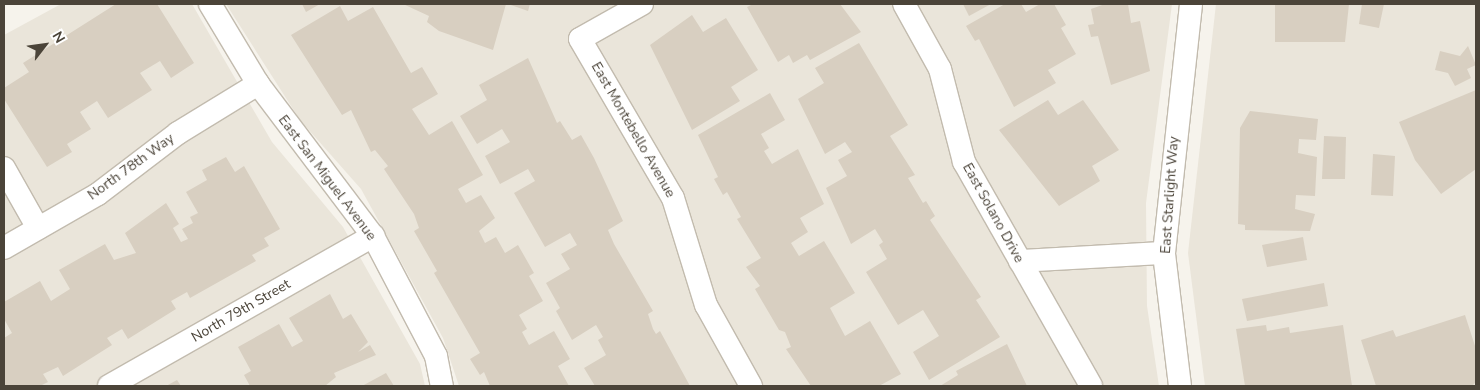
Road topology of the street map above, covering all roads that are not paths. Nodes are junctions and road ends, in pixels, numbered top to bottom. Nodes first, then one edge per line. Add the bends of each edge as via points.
1 (210, 4) edge
2 (642, 4) edge
3 (904, 4) edge
4 (1191, 4) edge
5 (258, 84) junction
6 (4, 168) edge
7 (38, 228) junction
8 (373, 236) junction
9 (4, 248) edge
10 (1164, 253) junction
11 (1020, 261) junction
12 (109, 386) edge
13 (442, 386) edge
14 (751, 386) edge
15 (1092, 386) edge
16 (1180, 386) edge

1 - 5 street, East San Miguel Avenue
2 - 14 street, East Montebello Avenue via 580,39 673,198 706,305
3 - 11 street, East Solano Drive via 940,69 964,162
4 - 10 street, East Starlight Way
5 - 7 street, North 78th Way via 178,133 98,194
5 - 8 street, East San Miguel Avenue
6 - 7 street
7 - 9 street, North 78th Way
8 - 12 street, North 79th Street
8 - 13 street, East San Miguel Avenue via 436,356
10 - 11 street
10 - 16 street, East Starlight Way
11 - 15 street, East Solano Drive

